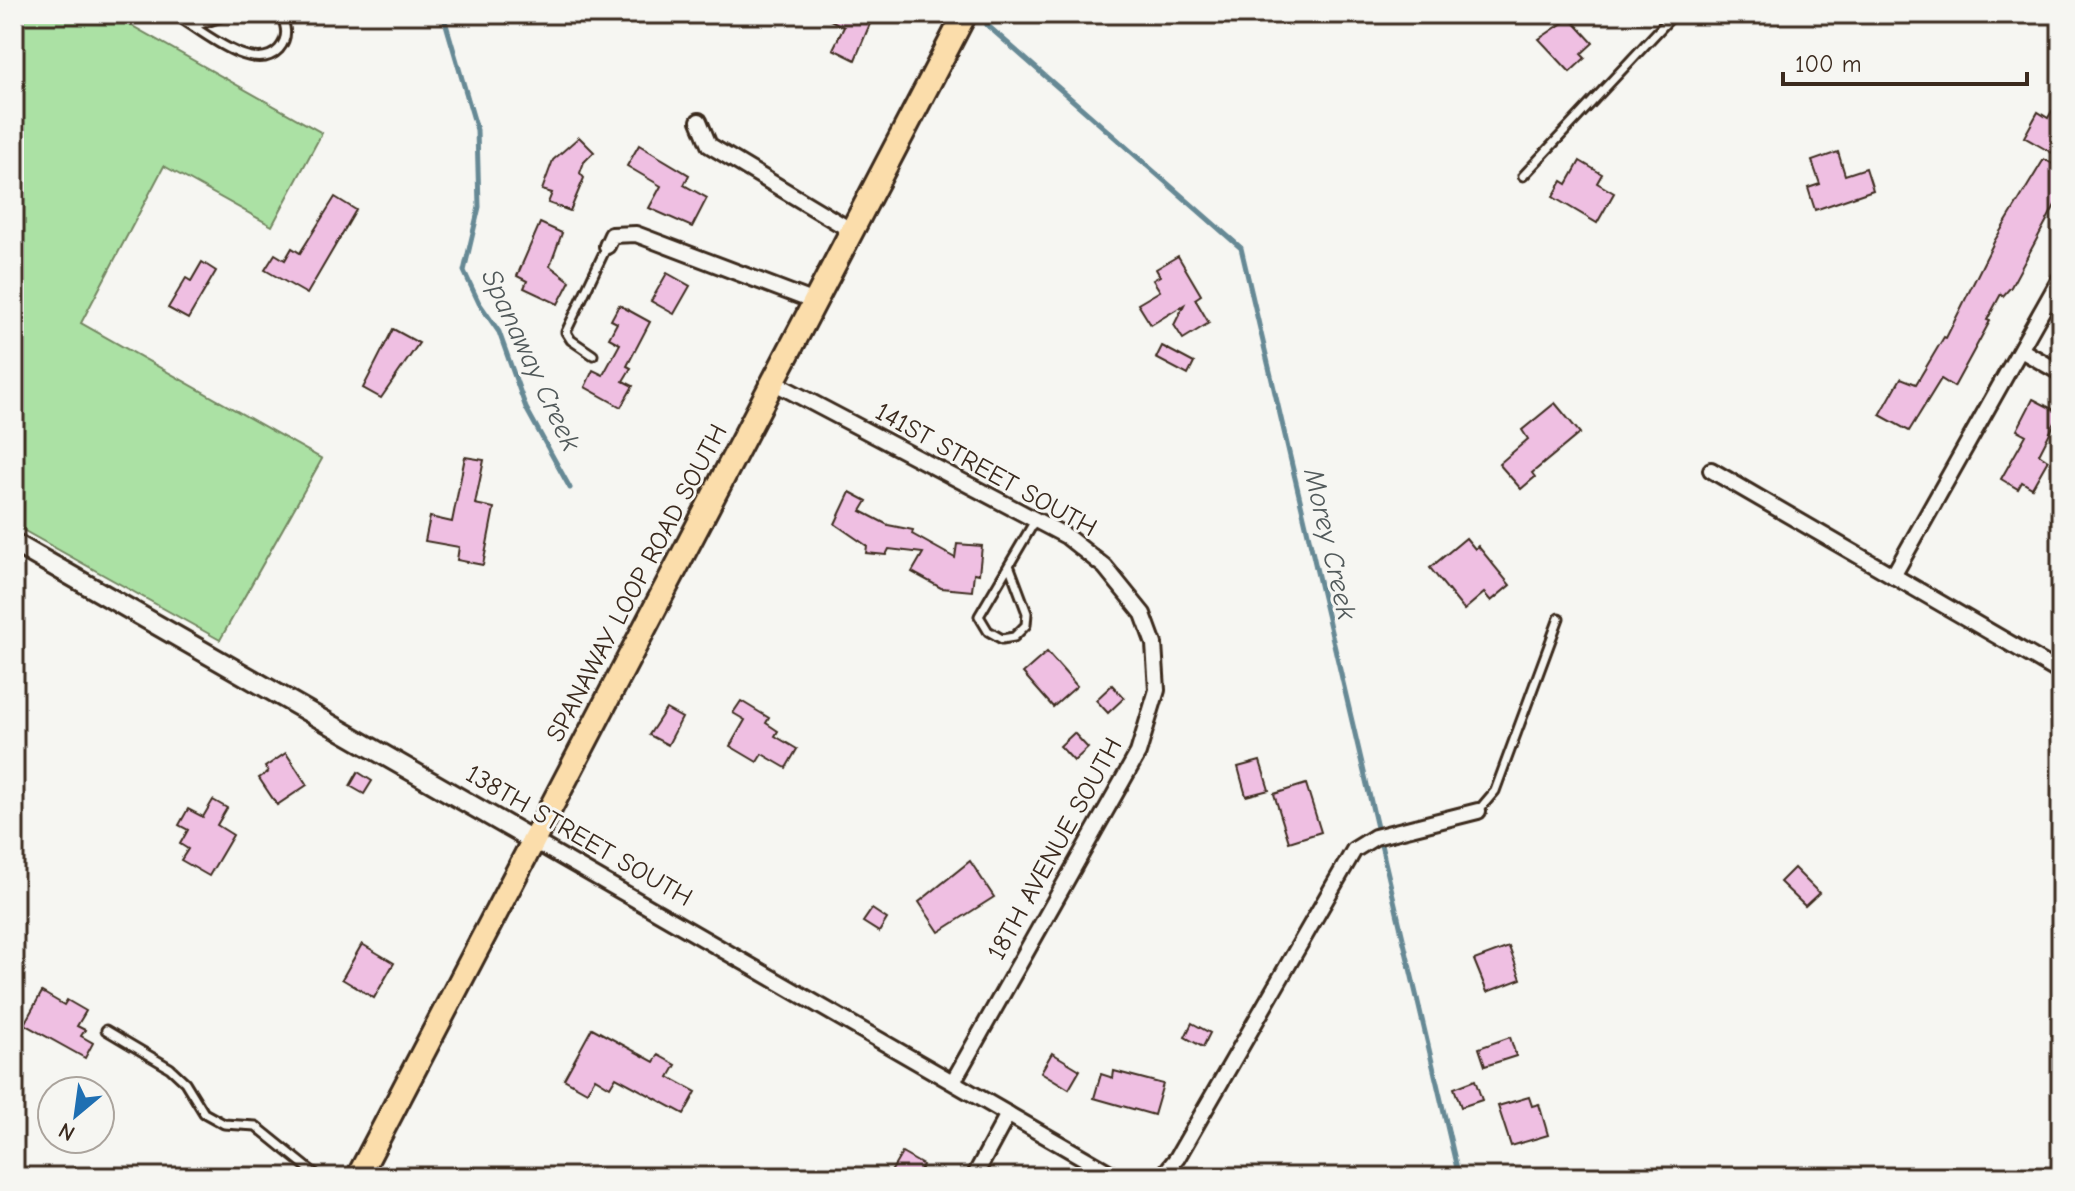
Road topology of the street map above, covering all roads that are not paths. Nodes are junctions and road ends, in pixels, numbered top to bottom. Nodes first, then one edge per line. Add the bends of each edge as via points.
1 (174, 14) edge
2 (229, 14) edge
3 (281, 14) edge
4 (965, 14) edge
5 (1674, 14) edge
6 (195, 26) junction
7 (699, 121) dead end
8 (1523, 176) dead end
9 (852, 231) junction
10 (607, 246) joint
11 (2061, 277) edge
12 (815, 302) junction
13 (2021, 350) junction
14 (593, 355) dead end
15 (2061, 373) edge
16 (773, 382) junction
17 (1711, 470) dead end
18 (1036, 519) junction
19 (14, 543) edge
20 (1009, 565) junction
21 (1893, 576) junction
22 (1559, 618) dead end
23 (1149, 629) joint
24 (2061, 673) edge
25 (1478, 811) joint
26 (534, 841) junction
27 (106, 1030) dead end
28 (954, 1080) junction
29 (1008, 1114) junction
30 (319, 1177) edge
31 (358, 1177) edge
32 (974, 1177) edge
33 (1117, 1177) edge
34 (1162, 1177) edge

1 - 6 lane
2 - 6 lane
3 - 6 lane via 285,41 262,59 246,57
4 - 9 main road, SPANAWAY LOOP ROAD SOUTH
5 - 8 lane
7 - 9 street via 709,145
9 - 12 main road, SPANAWAY LOOP ROAD SOUTH
10 - 12 street via 612,235 636,234
10 - 14 lane via 566,332
11 - 13 street
12 - 16 main road, SPANAWAY LOOP ROAD SOUTH
13 - 15 street
13 - 21 street
16 - 18 street, 141ST STREET SOUTH
16 - 26 main road, SPANAWAY LOOP ROAD SOUTH
17 - 21 street
18 - 20 lane
18 - 23 street, 141ST STREET SOUTH via 1105,567 1126,589
19 - 26 street, 138TH STREET SOUTH
20 - 20 lane via 979,616 988,631 1002,639 1014,637 1026,625 1027,613
21 - 24 street
22 - 25 lane via 1495,791
23 - 28 street, 18TH AVENUE SOUTH via 1157,657 1157,690 1138,753
25 - 34 street via 1375,837 1354,850
26 - 28 street, 138TH STREET SOUTH
26 - 31 main road, SPANAWAY LOOP ROAD SOUTH
27 - 30 lane via 170,1068 204,1113 224,1124 256,1126
28 - 29 street, 138TH STREET SOUTH
29 - 32 street
29 - 33 street, 138TH STREET SOUTH

